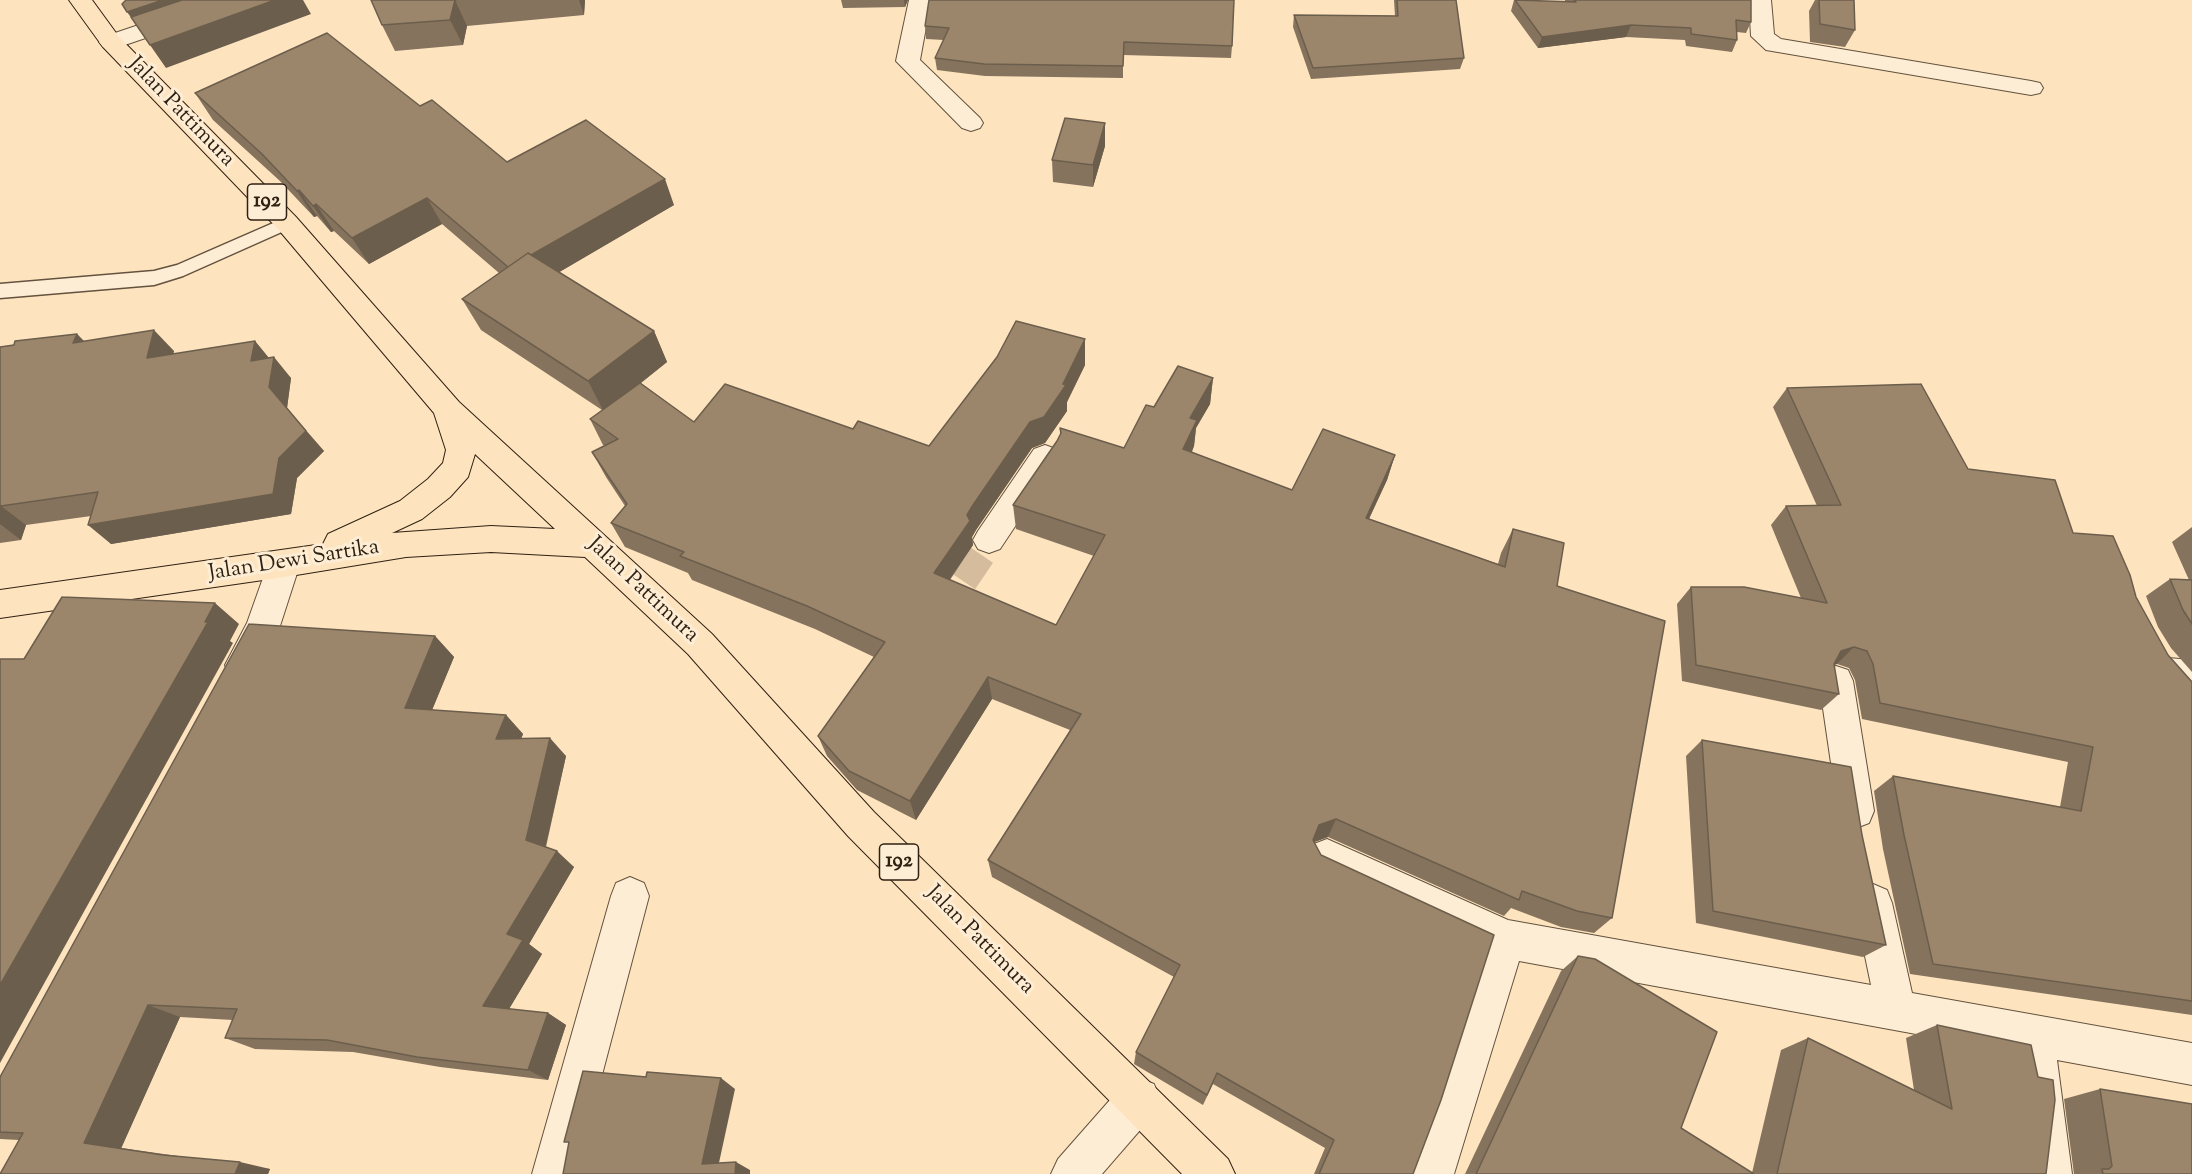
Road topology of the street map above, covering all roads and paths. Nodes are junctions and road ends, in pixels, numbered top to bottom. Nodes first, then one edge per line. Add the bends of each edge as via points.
1 (80, 0) edge
2 (236, 0) edge
3 (920, 0) edge
4 (1760, 0) edge
5 (111, 42) junction
6 (2031, 88) dead end
7 (971, 123) dead end
8 (287, 223) junction
9 (0, 291) edge
10 (448, 410) junction
11 (1045, 457) edge
12 (989, 540) tunnel mouth
13 (590, 544) junction
14 (284, 564) junction
15 (0, 604) edge
16 (2148, 645) edge
17 (2180, 674) edge
18 (1836, 681) edge
19 (228, 689) edge
20 (2192, 700) edge
21 (1327, 856) edge
22 (630, 896) dead end
23 (1506, 939) junction
24 (1896, 1010) junction
25 (2033, 1035) junction
26 (2192, 1064) edge
27 (1139, 1099) junction
28 (554, 1174) edge
29 (1073, 1174) edge
30 (1213, 1174) edge
31 (1432, 1174) edge
32 (2050, 1174) edge

1 - 5 main road, Jalan Pattimura / 192
2 - 5 street
3 - 7 street via 908,61
4 - 6 street via 1764,36 1774,45
5 - 8 main road, Jalan Pattimura / 192
8 - 9 lane via 183,270 154,278
8 - 10 main road, Jalan Pattimura / 192
10 - 13 main road, Jalan Pattimura / 192
10 - 14 main road via 461,450 457,468 439,488 411,510
11 - 12 street
13 - 14 main road, Jalan Dewi Sartika via 491,540 406,544
13 - 27 main road, Jalan Pattimura / 192 via 700,644 828,781 861,824
14 - 15 main road, Jalan Dewi Sartika
14 - 19 street via 263,626
16 - 17 street
17 - 20 street
18 - 24 street via 1864,855
21 - 23 street
22 - 28 street
23 - 24 street
23 - 31 street
24 - 25 street
25 - 26 street
25 - 32 street
27 - 29 street
27 - 30 main road, Jalan Pattimura / 192

